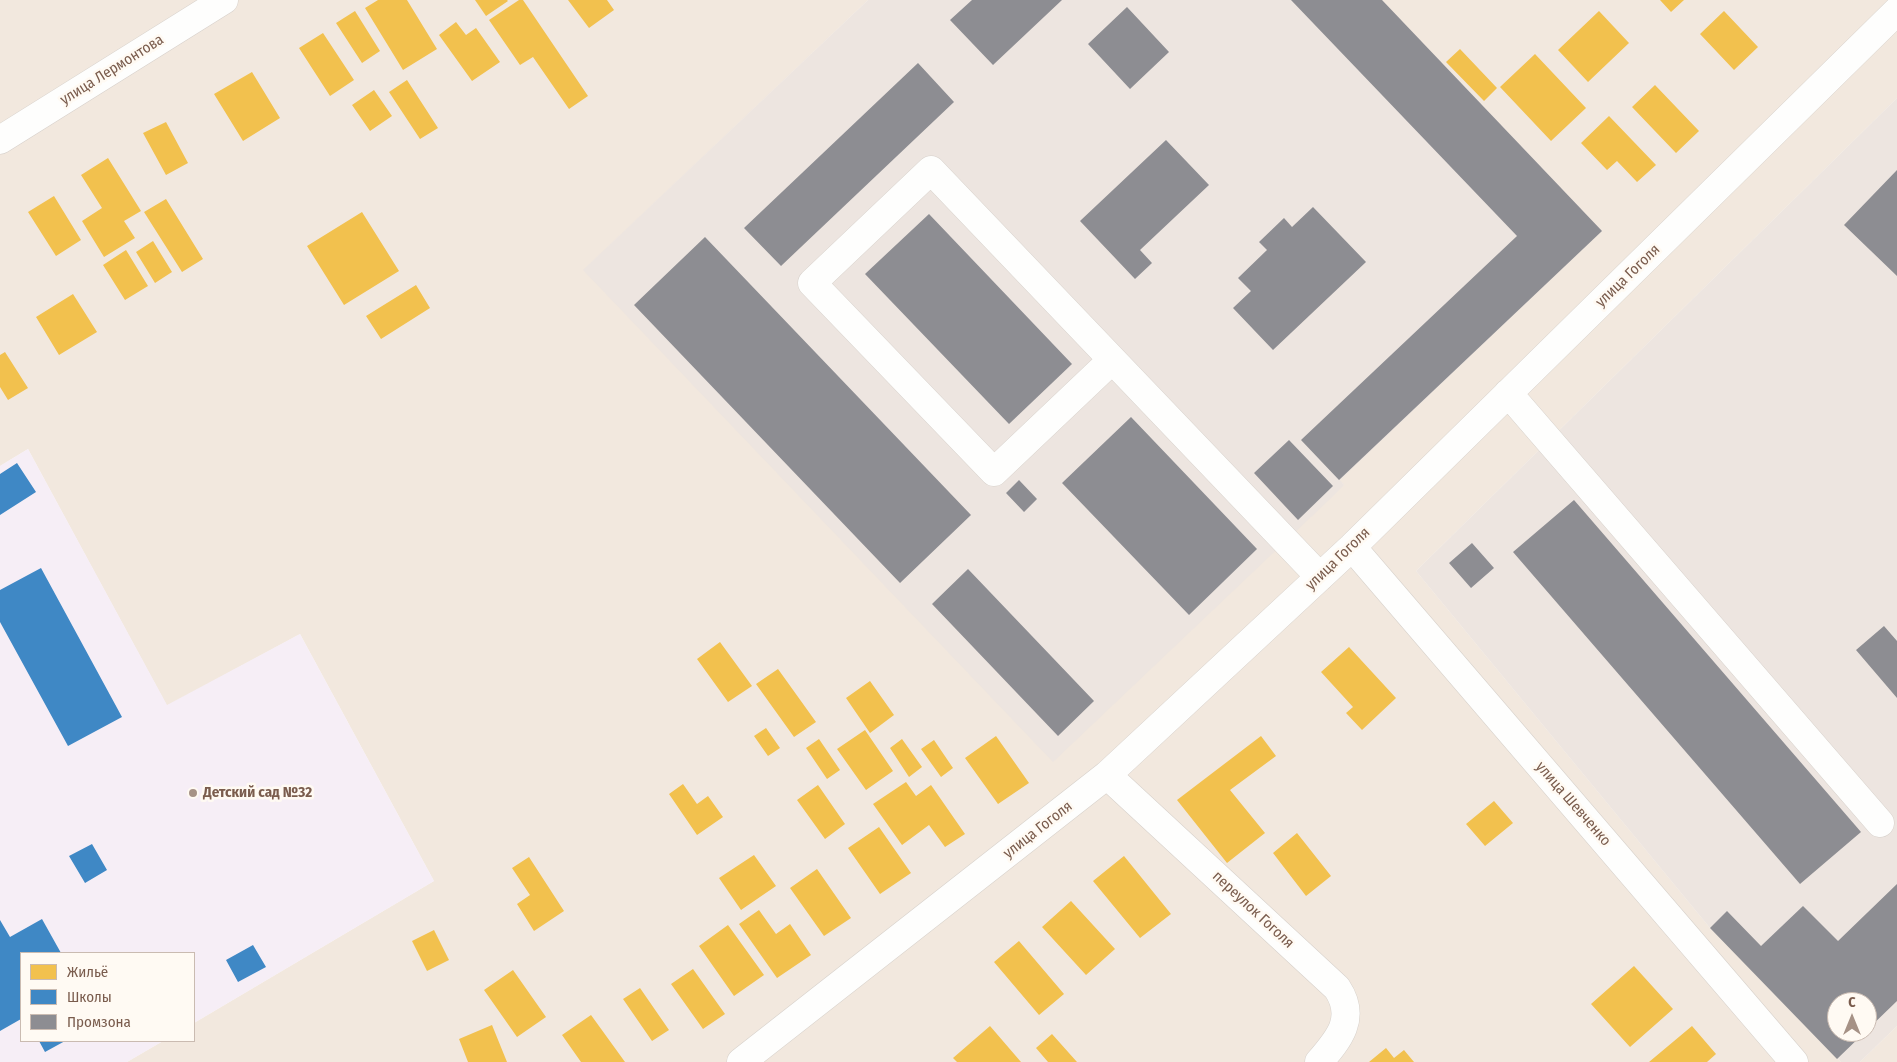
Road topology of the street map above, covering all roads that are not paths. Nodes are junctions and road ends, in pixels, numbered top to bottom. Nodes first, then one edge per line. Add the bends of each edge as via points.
1 (224, 0) edge
2 (1897, 11) edge
3 (0, 140) edge
4 (1112, 360) junction
5 (1508, 393) junction
6 (1352, 547) junction
7 (1320, 577) junction
8 (1107, 775) junction
9 (1880, 823) dead end
10 (741, 1062) edge
11 (1319, 1062) edge
12 (1794, 1062) edge

1 - 3 street, улица Лермонтова
2 - 5 street, улица Гоголя
4 - 4 street via 994,472 812,282 931,170
4 - 7 street
5 - 6 street, улица Гоголя
5 - 9 street
6 - 7 street, улица Гоголя
6 - 12 street, улица Шевченко
7 - 8 street, улица Гоголя
8 - 10 street, улица Гоголя
8 - 11 street, переулок Гоголя via 1337,988 1346,1006 1346,1017 1338,1037

